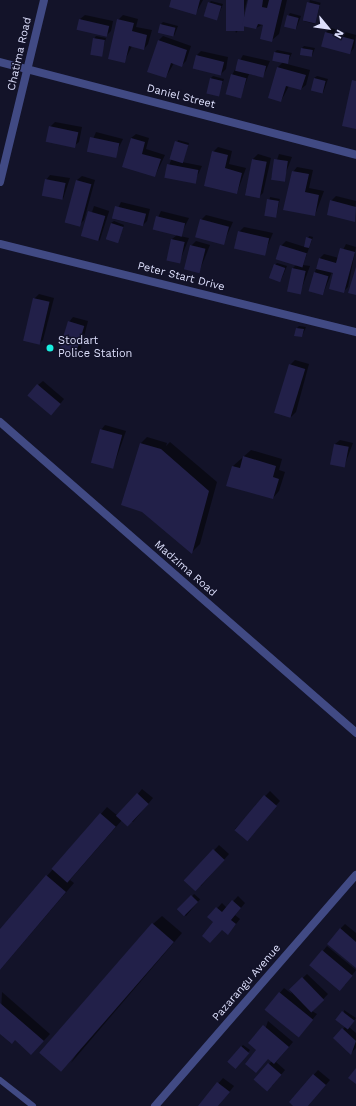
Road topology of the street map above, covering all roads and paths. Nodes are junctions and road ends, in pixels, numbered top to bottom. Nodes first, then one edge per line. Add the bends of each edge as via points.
1 (44, 0) edge
2 (0, 62) edge
3 (28, 70) junction
4 (356, 155) edge
5 (0, 182) edge
6 (0, 244) edge
7 (356, 332) edge
8 (0, 422) edge
9 (356, 733) edge
10 (356, 875) edge
11 (0, 1080) edge
12 (33, 1106) edge
13 (155, 1106) edge

1 - 3 street, Chatima Road
2 - 3 street, Daniel Street
3 - 4 street, Daniel Street
3 - 5 street, Chatima Road
6 - 7 street, Peter Start Drive
8 - 9 street, Madzima Road
10 - 13 street, Pazarangu Avenue
11 - 12 lane

